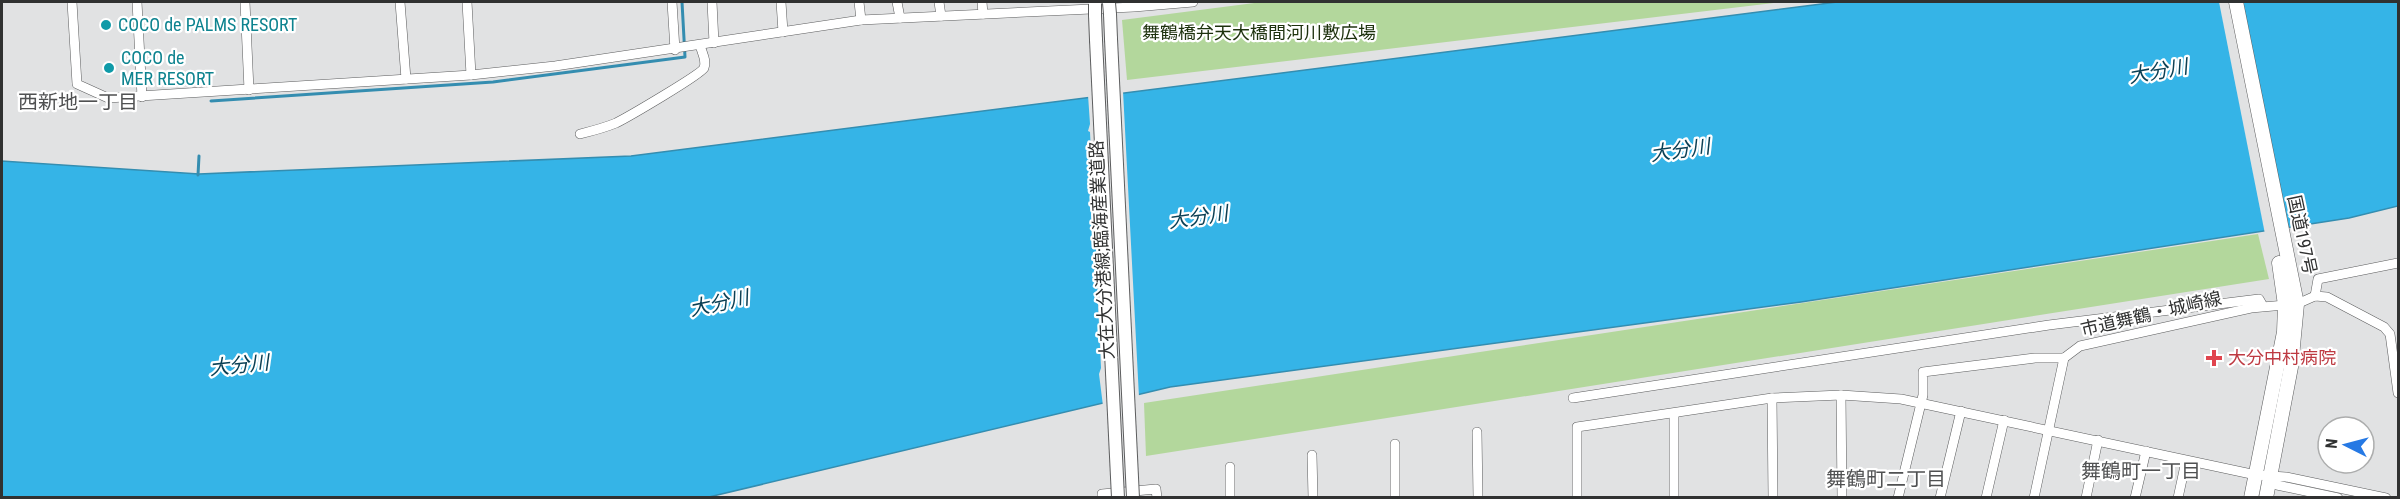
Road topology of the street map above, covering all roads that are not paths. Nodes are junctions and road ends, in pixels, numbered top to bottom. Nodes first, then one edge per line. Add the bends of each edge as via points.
1 (72, 2) edge
2 (137, 2) edge
3 (245, 2) edge
4 (400, 2) edge
5 (468, 2) edge
6 (672, 2) edge
7 (712, 2) edge
8 (781, 2) edge
9 (858, 2) edge
10 (897, 2) edge
11 (939, 2) edge
12 (982, 2) edge
13 (1023, 2) edge
14 (1193, 2) edge
15 (2228, 2) edge
16 (2236, 2) edge
17 (1134, 4) edge
18 (1079, 6) edge
19 (1110, 6) edge
20 (1095, 7) edge
21 (1025, 12) junction
22 (983, 14) junction
23 (941, 16) junction
24 (900, 18) junction
25 (861, 20) junction
26 (783, 32) junction
27 (714, 43) junction
28 (700, 45) junction
29 (677, 49) junction
30 (471, 75) junction
31 (406, 79) junction
32 (249, 90) junction
33 (142, 97) junction
34 (580, 134) dead end
35 (2398, 263) edge
36 (2286, 278) junction
37 (2315, 296) junction
38 (2291, 305) junction
39 (2264, 306) junction
40 (2394, 333) edge
41 (2064, 358) junction
42 (2398, 393) edge
43 (1840, 395) junction
44 (1573, 398) dead end
45 (1772, 398) junction
46 (1921, 403) junction
47 (1961, 411) junction
48 (1674, 414) junction
49 (2004, 420) junction
50 (2048, 429) junction
51 (1478, 432) dead end
52 (2098, 440) junction
53 (1395, 444) dead end
54 (2146, 451) junction
55 (1312, 455) dead end
56 (2186, 461) junction
57 (1230, 467) dead end
58 (2256, 476) junction
59 (2270, 478) junction
60 (1102, 498) edge
61 (1118, 498) edge
62 (1133, 498) edge
63 (1157, 498) edge
64 (1230, 498) edge
65 (1313, 498) edge
66 (1395, 498) edge
67 (1478, 498) edge
68 (1577, 498) edge
69 (1674, 498) edge
70 (1773, 498) edge
71 (1842, 498) edge
72 (1898, 498) edge
73 (1940, 498) edge
74 (1986, 498) edge
75 (2034, 498) edge
76 (2086, 498) edge
77 (2135, 498) edge
78 (2178, 498) edge
79 (2251, 498) edge
80 (2266, 498) edge
81 (2338, 498) edge
82 (2386, 498) edge

1 - 33 street via 77,84 108,98
2 - 33 street
3 - 32 street
4 - 31 street
5 - 30 street
6 - 29 street
7 - 27 street
8 - 26 street
9 - 25 street
10 - 24 street
11 - 23 street
12 - 22 street
13 - 21 street
14 - 17 street
15 - 36 highway, 国道197号
16 - 36 highway, 国道197号
17 - 18 street
18 - 21 street
19 - 62 main road, 大在大分港線;臨海産業道路, bridge
20 - 61 main road, 大在大分港線;臨海産業道路, bridge
21 - 22 street
22 - 23 street
23 - 24 street
24 - 25 street
25 - 26 street
26 - 27 street
27 - 28 street
28 - 29 street
28 - 34 street via 706,62 696,78 615,123
29 - 30 street
30 - 31 street
31 - 32 street
32 - 33 street
35 - 37 street via 2318,279
36 - 38 highway, 国道197号
37 - 38 street
37 - 40 street via 2327,297
38 - 39 street, 市道舞鶴・城崎線
38 - 58 highway, 国道197号
38 - 59 highway, 国道197号 via 2291,367
39 - 41 street, 市道舞鶴・城崎線 via 2079,346
39 - 44 street via 2259,299 2061,323
40 - 42 street
41 - 46 street via 1923,372
41 - 50 street, 市道舞鶴・城崎線
43 - 45 street
43 - 46 street
43 - 71 street
45 - 48 street
45 - 70 street
46 - 47 street
46 - 72 street
47 - 49 street
47 - 73 street
48 - 68 street via 1577,427
48 - 69 street
49 - 50 street
49 - 74 street
50 - 52 street
50 - 75 street, 市道舞鶴・城崎線
51 - 67 street
52 - 54 street
52 - 76 street
53 - 66 street
54 - 56 street
54 - 77 street
55 - 65 street
56 - 58 street
56 - 78 street
57 - 64 street
58 - 59 street
58 - 79 highway, 国道197号
59 - 80 highway, 国道197号
59 - 81 street via 2277,485
59 - 82 street via 2286,477
60 - 63 street via 1102,494 1156,489

